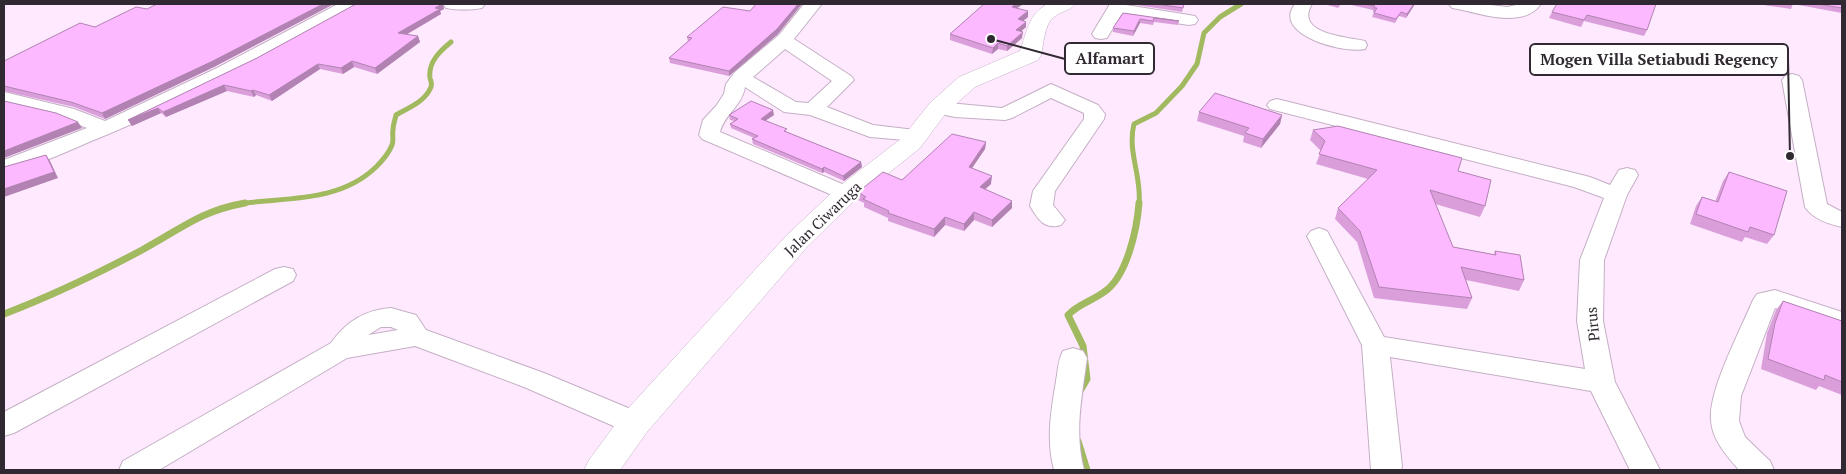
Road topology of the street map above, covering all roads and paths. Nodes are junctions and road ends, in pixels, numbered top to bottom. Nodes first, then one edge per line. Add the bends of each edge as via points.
1 (351, 4) edge
2 (452, 4) edge
3 (476, 4) edge
4 (1065, 4) edge
5 (1304, 4) edge
6 (1458, 4) edge
7 (1532, 4) edge
8 (812, 5) edge
9 (1116, 7) edge
10 (1189, 20) dead end
11 (1101, 34) dead end
12 (788, 43) dead end
13 (1358, 45) dead end
14 (1792, 80) dead end
15 (750, 82) dead end
16 (4, 98) edge
17 (1277, 105) dead end
18 (938, 108) junction
19 (813, 109) junction
20 (104, 128) junction
21 (917, 135) junction
22 (4, 167) edge
23 (846, 194) junction
24 (1054, 220) dead end
25 (1842, 220) edge
26 (1319, 236) dead end
27 (284, 275) dead end
28 (1842, 322) edge
29 (1374, 345) junction
30 (1073, 358) dead end
31 (1602, 382) junction
32 (636, 423) junction
33 (4, 425) edge
34 (134, 470) edge
35 (601, 470) edge
36 (1069, 470) edge
37 (1386, 470) edge
38 (1645, 470) edge
39 (1759, 470) edge

1 - 20 street via 212,78
2 - 3 street
4 - 18 street, Jalan Ciwaruga via 1054,7 1038,20 1030,55 967,82
5 - 13 street via 1300,9 1300,20 1305,29
6 - 7 street via 1509,12 1521,11
8 - 23 street via 785,39 742,76 724,110 712,120 709,135
9 - 10 street
9 - 11 street
12 - 19 street via 844,80
14 - 25 street via 1816,207
15 - 19 street via 791,108
16 - 20 street via 67,112
17 - 31 street, Pirus via 1582,182 1621,185 1592,260 1590,321
18 - 21 street, Jalan Ciwaruga
18 - 24 street via 1005,114 1051,90 1091,109 1094,119 1044,191 1041,206
19 - 21 street via 870,131
20 - 22 street
21 - 23 street, Jalan Ciwaruga
23 - 32 street, Jalan Ciwaruga via 797,241
26 - 29 street
27 - 33 street
28 - 39 street via 1775,299 1766,300 1727,396 1725,421 1733,443
29 - 31 street
29 - 37 street
30 - 36 street via 1064,429 1065,458
31 - 38 street, Pirus
32 - 34 street via 526,376 416,336 340,350
32 - 35 street, Jalan Ciwaruga

